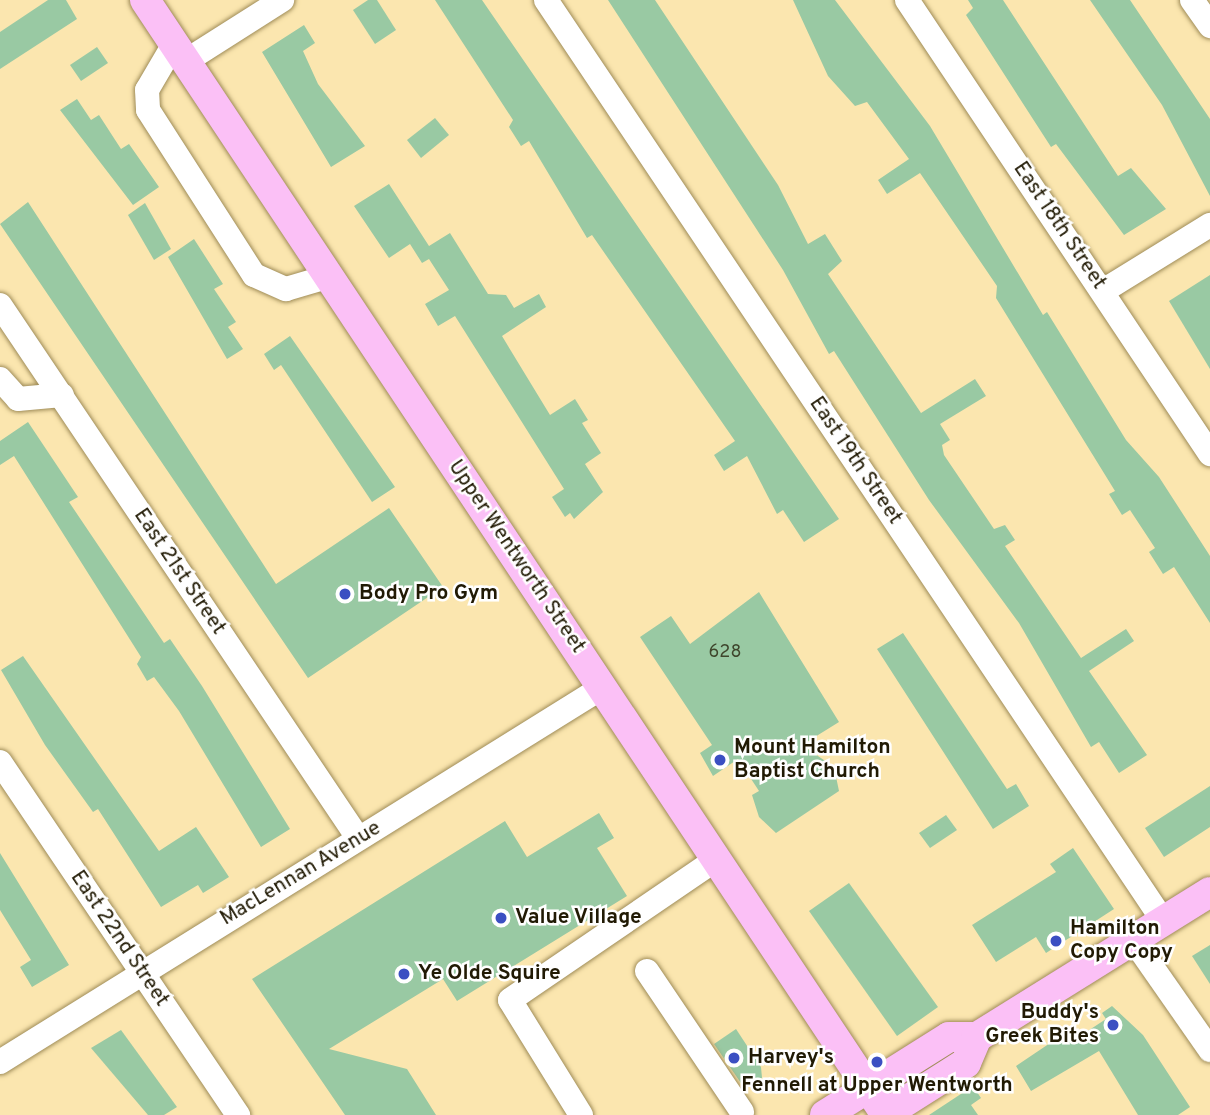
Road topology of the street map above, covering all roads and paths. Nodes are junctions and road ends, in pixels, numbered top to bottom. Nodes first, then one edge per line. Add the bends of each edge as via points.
1 (145, 0) edge
2 (282, 0) edge
3 (546, 0) edge
4 (907, 0) edge
5 (1192, 0) edge
6 (1210, 26) edge
7 (180, 52) junction
8 (1210, 225) edge
9 (330, 276) junction
10 (1103, 291) junction
11 (0, 305) edge
12 (0, 379) edge
13 (62, 395) junction
14 (1210, 454) edge
15 (603, 687) junction
16 (0, 762) edge
17 (358, 838) junction
18 (717, 859) junction
19 (1210, 892) edge
20 (1164, 922) junction
21 (1134, 941) junction
22 (647, 971) dead end
23 (142, 972) junction
24 (976, 1037) junction
25 (1210, 1050) edge
26 (0, 1062) edge
27 (868, 1088) junction
28 (742, 1112) dead end
29 (238, 1115) edge
30 (581, 1115) edge
31 (825, 1115) edge
32 (885, 1115) edge

1 - 7 main road, Upper Wentworth Street
2 - 7 street
3 - 20 street, East 19th Street
4 - 10 street, East 18th Street
5 - 6 street
7 - 9 main road, Upper Wentworth Street
7 - 9 street via 147,90 148,110 254,275 286,289
8 - 10 street
9 - 15 main road, Upper Wentworth Street
10 - 14 street, East 18th Street
11 - 13 street, East 21st Street
12 - 13 street via 18,399
13 - 17 street, East 21st Street
15 - 17 street, MacLennan Avenue
15 - 18 main road, Upper Wentworth Street
16 - 23 street, East 22nd Street
17 - 23 street, MacLennan Avenue
18 - 27 main road, Upper Wentworth Street
18 - 30 street via 510,1000
19 - 20 main road
20 - 21 main road
21 - 24 main road
21 - 25 street
22 - 28 street
23 - 26 street, MacLennan Avenue
23 - 29 street, East 22nd Street
24 - 27 main road via 949,1037
24 - 32 main road via 966,1063
27 - 31 main road
27 - 32 main road, Upper Wentworth Street

